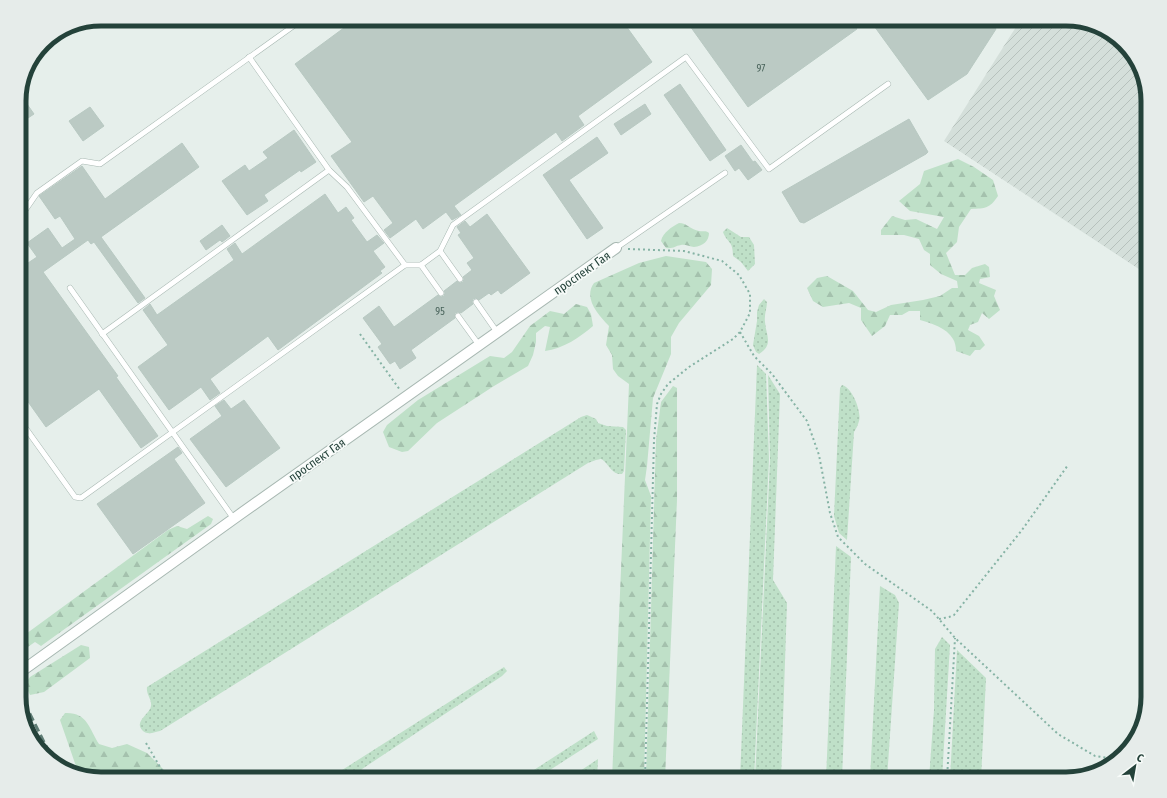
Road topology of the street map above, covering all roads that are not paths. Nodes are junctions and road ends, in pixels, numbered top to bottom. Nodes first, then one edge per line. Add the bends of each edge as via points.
1 (293, 26) edge
2 (249, 57) junction
3 (888, 84) dead end
4 (329, 170) junction
5 (725, 173) dead end
6 (26, 209) edge
7 (616, 248) joint
8 (440, 251) junction
9 (405, 265) junction
10 (421, 265) junction
11 (460, 279) dead end
12 (70, 288) dead end
13 (441, 293) dead end
14 (476, 302) dead end
15 (458, 316) dead end
16 (497, 332) junction
17 (102, 334) junction
18 (479, 345) junction
19 (26, 429) edge
20 (173, 432) junction
21 (234, 519) junction
22 (26, 668) edge

1 - 2 lane
2 - 4 lane
2 - 6 lane via 100,164 82,161 37,193
3 - 8 lane via 769,168 686,57 453,225
4 - 9 lane via 347,187
4 - 17 lane
5 - 7 lane
7 - 16 street, проспект Гая
8 - 10 lane
8 - 11 lane
9 - 10 lane
9 - 20 lane
10 - 13 lane
12 - 17 lane
14 - 16 lane
15 - 18 lane
16 - 18 street, проспект Гая
17 - 20 lane
18 - 21 street, проспект Гая
19 - 20 lane via 75,497 81,498
20 - 21 lane
21 - 22 street, проспект Гая

